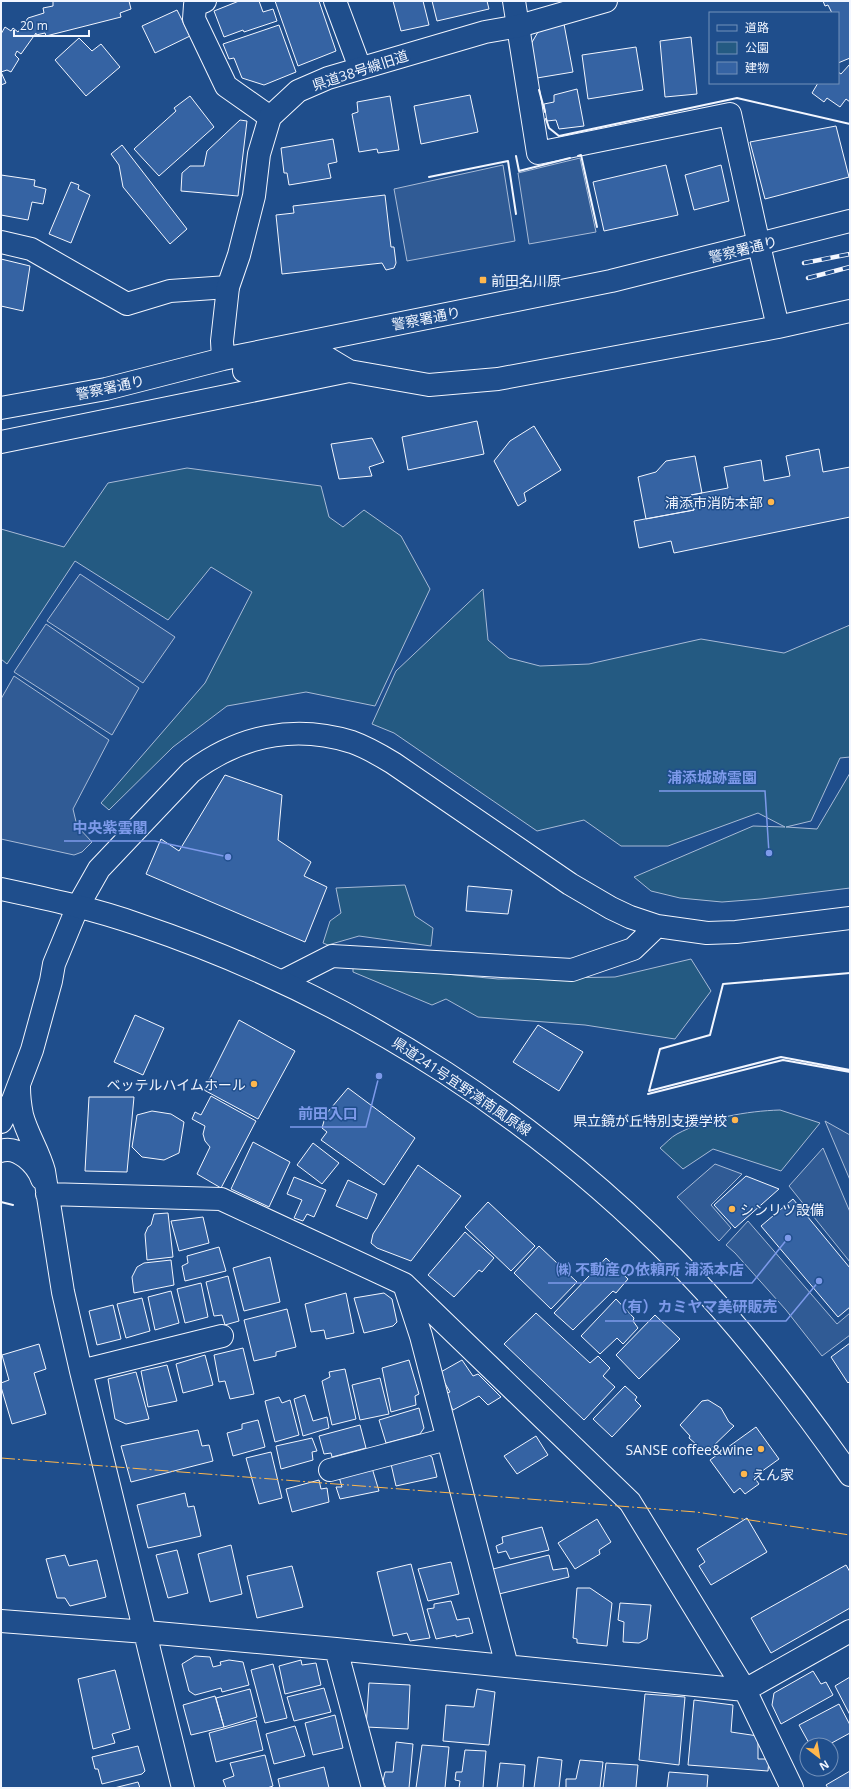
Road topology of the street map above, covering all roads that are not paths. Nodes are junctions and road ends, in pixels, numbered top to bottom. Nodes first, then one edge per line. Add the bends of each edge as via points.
1 (205, 1) edge
2 (335, 1) edge
3 (514, 1) edge
4 (606, 1) edge
5 (518, 26) junction
6 (360, 68) junction
7 (270, 117) junction
8 (850, 221) edge
9 (1, 242) edge
10 (759, 245) junction
11 (228, 287) junction
12 (850, 311) edge
13 (778, 327) junction
14 (223, 359) junction
15 (349, 371) junction
16 (1, 408) edge
17 (1, 415) edge
18 (1, 442) edge
19 (1, 889) edge
20 (78, 906) junction
21 (850, 918) edge
22 (657, 926) junction
23 (283, 981) junction
24 (19, 1087) junction
25 (1, 1122) edge
26 (1, 1151) edge
27 (48, 1194) junction
28 (404, 1284) junction
29 (222, 1336) dead end
30 (81, 1371) junction
31 (448, 1439) junction
32 (330, 1470) dead end
33 (850, 1475) edge
34 (1, 1622) edge
35 (146, 1632) junction
36 (850, 1632) edge
37 (336, 1650) junction
38 (507, 1666) junction
39 (745, 1690) junction
40 (183, 1788) edge
41 (372, 1788) edge
42 (792, 1788) edge

1 - 7 street via 195,5 194,19 226,86
2 - 6 street
3 - 5 street
4 - 5 street, 県道38号線旧道
5 - 6 street, 県道38号線旧道 via 485,32
5 - 10 street via 538,153 730,114
6 - 7 street, 県道38号線旧道 via 298,91
7 - 11 street via 240,255
8 - 10 street, 警察署通り
9 - 11 street via 31,249 128,304 170,291
10 - 13 street
10 - 14 street, 警察署通り via 611,281
11 - 14 street via 222,341
12 - 13 street
13 - 15 street via 498,379 429,384
14 - 16 street, 警察署通り via 106,389
15 - 17 street via 324,356
15 - 18 street
19 - 20 street, 県道241号宜野湾南風原線
20 - 22 street via 100,869 182,780 208,759 234,746 285,733 312,734 354,743 393,762 589,896 617,911
20 - 23 street, 県道241号宜野湾南風原線 via 197,945
20 - 24 street via 54,964 32,1050
21 - 22 street via 714,933
22 - 23 street via 633,949 572,970 332,956
23 - 33 street, 県道241号宜野湾南風原線 via 365,1022 447,1072 530,1131 604,1193 674,1259 730,1318 785,1386
24 - 25 street
24 - 27 street via 22,1117 40,1158
26 - 27 street via 14,1151 35,1166
27 - 28 street via 221,1199
27 - 30 street via 63,1292
28 - 31 street via 421,1336
28 - 39 street via 630,1502
29 - 30 street
30 - 35 street
31 - 32 street
31 - 38 street
34 - 35 street
35 - 37 street
35 - 40 street
36 - 39 street
37 - 38 street
37 - 41 street
38 - 39 street
39 - 42 street

